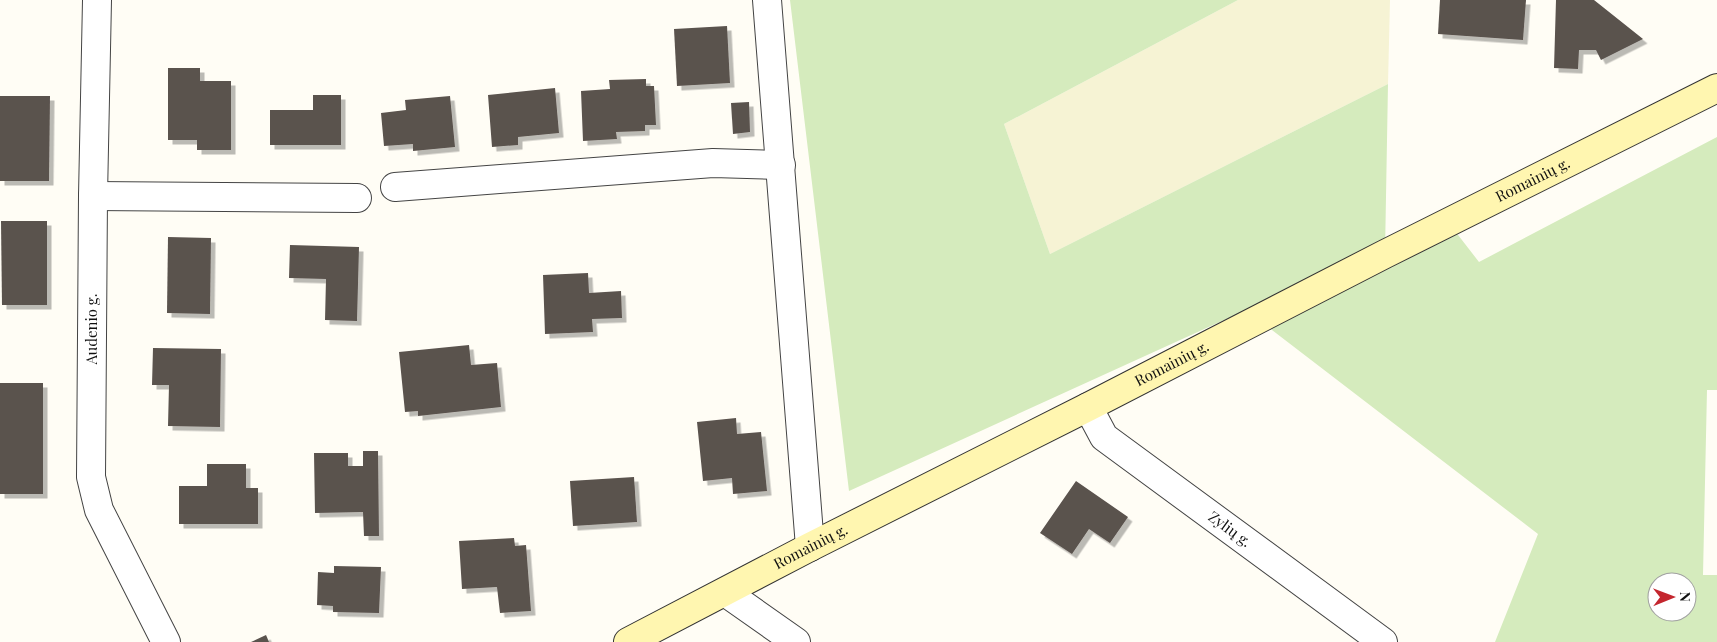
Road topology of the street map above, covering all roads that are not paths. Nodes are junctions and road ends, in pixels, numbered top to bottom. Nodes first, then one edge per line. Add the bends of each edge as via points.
1 (97, 0) edge
2 (767, 0) edge
3 (1717, 88) edge
4 (781, 165) junction
5 (395, 186) dead end
6 (93, 196) junction
7 (357, 198) dead end
8 (1088, 407) junction
9 (810, 547) junction
10 (725, 592) junction
11 (166, 642) edge
12 (628, 642) edge
13 (796, 642) edge
14 (1383, 642) edge

1 - 6 street, Audenio g.
2 - 4 street
3 - 8 main road, Romainių g. via 1384,254
4 - 5 street via 713,164
4 - 9 street
6 - 7 street
6 - 11 street, Audenio g. via 91,477 99,510
8 - 9 main road, Romainių g.
8 - 14 street, Zylių g. via 1104,438
9 - 10 main road, Romainių g.
10 - 12 main road, Romainių g.
10 - 13 street

